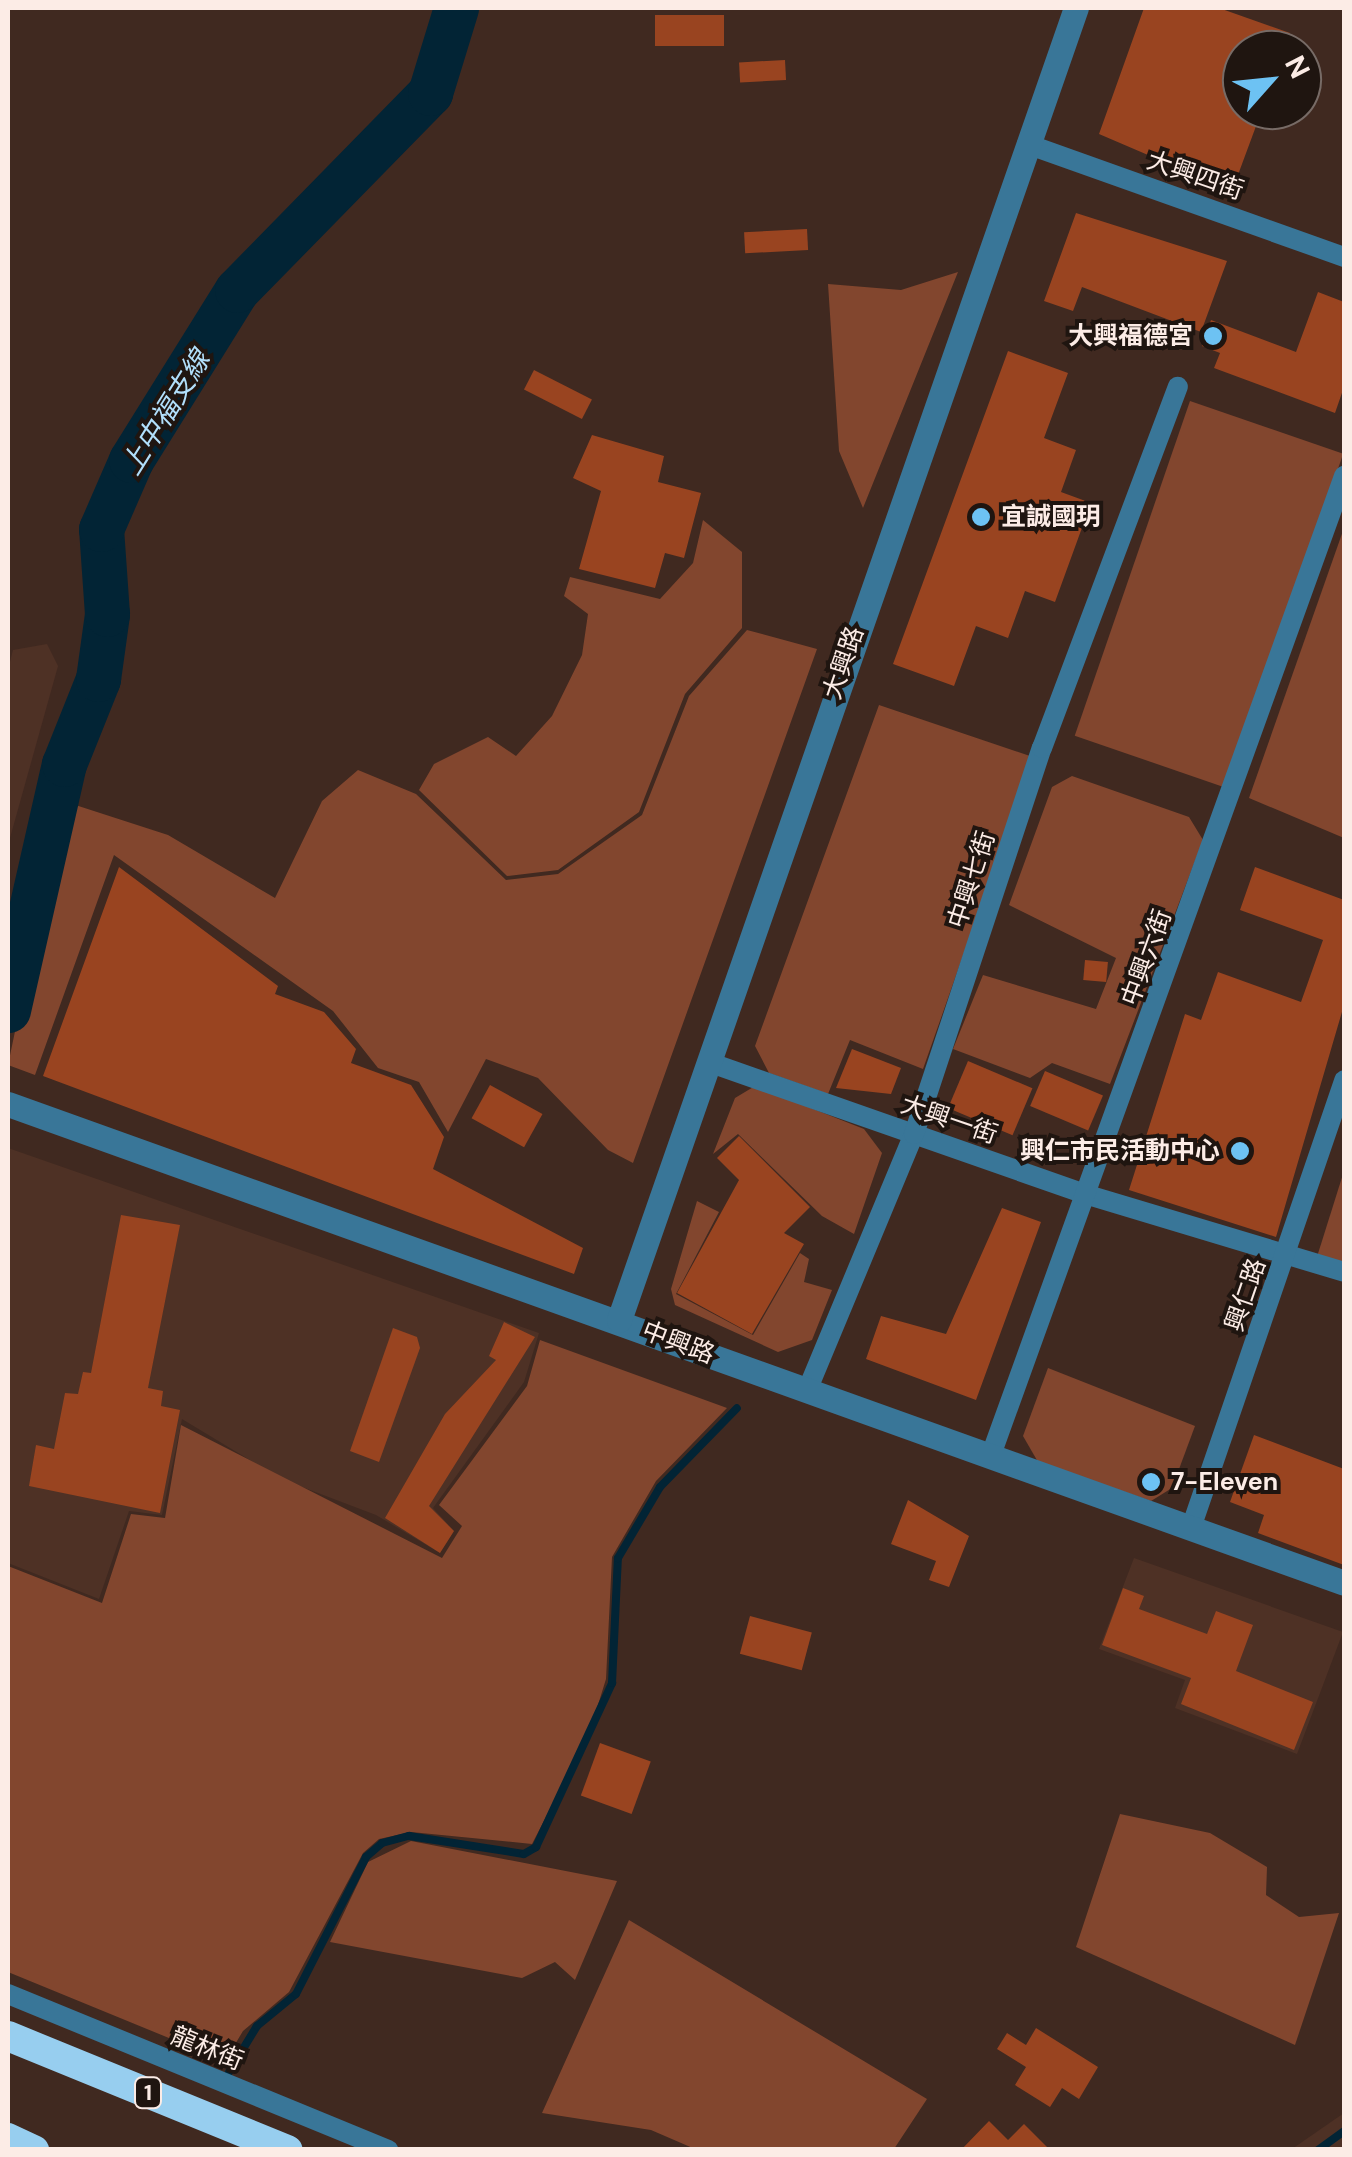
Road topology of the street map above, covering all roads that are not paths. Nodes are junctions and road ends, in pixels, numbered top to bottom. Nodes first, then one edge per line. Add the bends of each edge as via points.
1 (1076, 8) edge
2 (1027, 144) junction
3 (1344, 258) edge
4 (1178, 387) dead end
5 (1344, 476) edge
6 (711, 1063) junction
7 (1344, 1080) edge
8 (9, 1104) edge
9 (914, 1134) junction
10 (1088, 1195) junction
11 (1286, 1255) junction
12 (1344, 1272) edge
13 (619, 1320) junction
14 (808, 1386) junction
15 (991, 1455) junction
16 (1192, 1525) junction
17 (1344, 1583) edge
18 (8, 1994) edge
19 (8, 2036) edge
20 (8, 2138) edge
21 (34, 2150) edge
22 (288, 2150) edge
23 (388, 2150) edge

1 - 2 street, 大興路
2 - 3 street, 大興四街
2 - 6 street, 大興路
4 - 9 street, 中興七街 via 1042,748
5 - 10 street, 中興六街
6 - 9 street, 大興一街
6 - 13 street, 大興路
7 - 11 street, 興仁路
8 - 13 street, 中興路
9 - 10 street, 大興一街
9 - 14 street, 中興七街
10 - 11 street, 大興一街
10 - 15 street, 中興六街
11 - 12 street, 大興一街
11 - 16 street, 興仁路
13 - 14 street, 中興路
14 - 15 street, 中興路
15 - 16 street, 中興路
16 - 17 street, 中興路
18 - 23 street, 龍林街
19 - 22 highway, 1
20 - 21 highway

